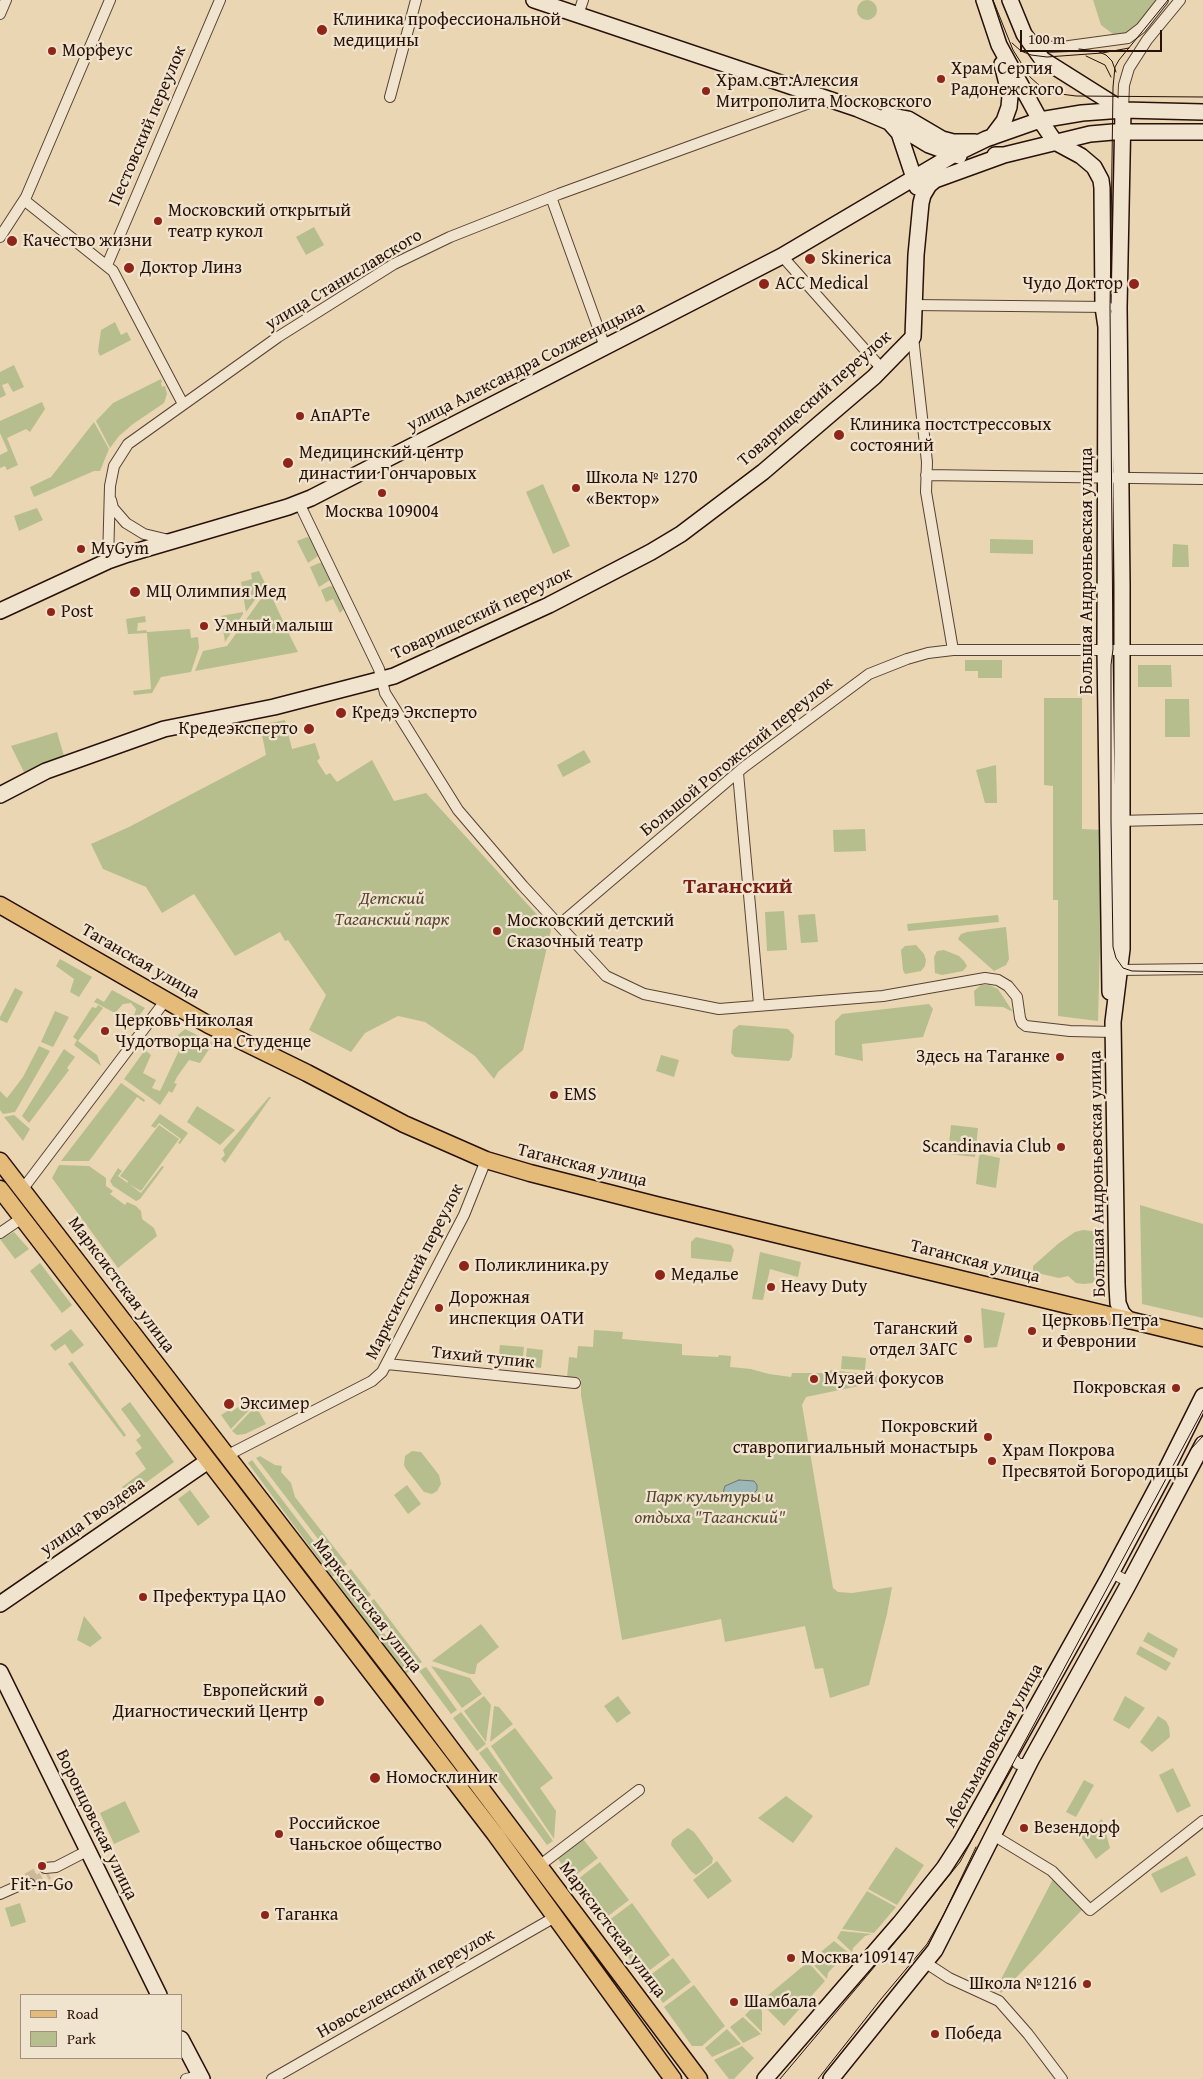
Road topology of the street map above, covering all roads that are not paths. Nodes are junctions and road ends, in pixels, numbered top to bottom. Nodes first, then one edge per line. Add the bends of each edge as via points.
1 (6, 0) edge
2 (110, 0) edge
3 (220, 0) edge
4 (416, 0) edge
5 (534, 0) edge
6 (984, 0) edge
7 (1010, 0) edge
8 (1163, 0) edge
9 (1180, 0) edge
10 (580, 7) edge
11 (0, 14) edge
12 (1031, 44) junction
13 (999, 45) junction
14 (390, 97) dead end
15 (823, 98) junction
16 (858, 109) junction
17 (1124, 110) junction
18 (1160, 112) junction
19 (1203, 112) edge
20 (1040, 120) junction
21 (891, 124) junction
22 (1122, 132) junction
23 (1160, 132) junction
24 (1203, 132) edge
25 (989, 138) junction
26 (1055, 142) junction
27 (953, 155) junction
28 (1004, 155) junction
29 (916, 178) junction
30 (551, 197) junction
31 (24, 200) junction
32 (921, 203) junction
33 (0, 237) edge
34 (782, 256) junction
35 (107, 265) junction
36 (913, 305) junction
37 (1103, 307) junction
38 (1119, 307) junction
39 (913, 337) junction
40 (605, 347) junction
41 (882, 369) junction
42 (182, 404) junction
43 (926, 475) junction
44 (1105, 477) junction
45 (1121, 477) junction
46 (1203, 479) edge
47 (109, 494) junction
48 (299, 503) junction
49 (169, 540) junction
50 (108, 561) junction
51 (0, 610) edge
52 (1105, 649) junction
53 (1122, 649) junction
54 (953, 650) junction
55 (1203, 650) edge
56 (383, 680) junction
57 (738, 773) junction
58 (0, 795) edge
59 (1203, 819) edge
60 (1114, 821) junction
61 (0, 905) edge
62 (563, 927) junction
63 (1203, 969) edge
64 (1119, 970) junction
65 (164, 1000) junction
66 (759, 1005) junction
67 (1113, 1027) junction
68 (486, 1160) junction
69 (0, 1161) edge
70 (0, 1189) edge
71 (22, 1190) junction
72 (22, 1218) junction
73 (0, 1232) edge
74 (1130, 1321) junction
75 (1203, 1338) edge
76 (387, 1364) junction
77 (575, 1383) dead end
78 (1203, 1396) edge
79 (1203, 1444) edge
80 (226, 1456) junction
81 (1199, 1458) edge
82 (208, 1460) junction
83 (1112, 1573) junction
84 (1129, 1582) junction
85 (0, 1604) edge
86 (0, 1672) edge
87 (1013, 1750) junction
88 (1031, 1760) junction
89 (639, 1790) dead end
90 (1203, 1821) edge
91 (993, 1835) junction
92 (87, 1851) junction
93 (539, 1866) junction
94 (50, 1870) tunnel mouth
95 (29, 1881) tunnel mouth
96 (0, 1894) edge
97 (556, 1917) junction
98 (926, 1963) junction
99 (158, 1994) edge
100 (182, 2042) edge
101 (196, 2078) edge
102 (272, 2079) edge
103 (673, 2079) edge
104 (699, 2079) edge
105 (765, 2079) edge
106 (831, 2079) edge
107 (1062, 2079) edge

1 - 11 street
2 - 31 street
3 - 35 street, Пестовский переулок
4 - 14 street
5 - 10 main road
6 - 13 main road
7 - 12 main road
8 - 12 street via 1141,28 1128,38 1063,46
9 - 17 street via 1129,68 1124,85
10 - 15 main road
12 - 17 main road via 1042,59
13 - 20 main road
13 - 25 main road via 1009,102 1004,121
15 - 16 main road
15 - 30 street, улица Станиславского
16 - 21 main road
16 - 25 main road via 913,121 953,142 968,143
17 - 18 main road
17 - 20 main road
17 - 22 main road, Большая Андроньевская улица
18 - 19 main road
18 - 23 street via 1152,118 1151,125
20 - 25 main road
20 - 26 main road
21 - 27 main road
21 - 29 main road via 899,133
22 - 23 main road
22 - 26 main road via 1090,134
22 - 38 main road, Большая Андроньевская улица
23 - 24 main road
25 - 27 main road, улица Александра Солженицына
26 - 28 main road
26 - 37 main road, Большая Андроньевская улица via 1089,163 1101,180
27 - 28 main road
27 - 29 main road, улица Александра Солженицына
28 - 32 main road via 935,180
29 - 32 main road
29 - 34 main road, улица Александра Солженицына
30 - 40 street
30 - 42 street, улица Станиславского via 402,260 278,337
31 - 33 street
31 - 35 street
32 - 36 main road
34 - 40 main road, улица Александра Солженицына
34 - 41 street
35 - 42 street
36 - 37 street
36 - 39 main road
37 - 38 street
37 - 44 main road, Большая Андроньевская улица via 1106,327
38 - 45 main road, Большая Андроньевская улица
39 - 41 main road, Товарищеский переулок
39 - 43 street
40 - 48 main road, улица Александра Солженицына
41 - 56 main road, Товарищеский переулок via 756,477 668,543 549,605
42 - 47 street, улица Станиславского via 128,444 114,466
43 - 44 street
43 - 54 street via 926,492
44 - 45 street
44 - 52 main road, Большая Андроньевская улица
45 - 46 street
45 - 53 main road, Большая Андроньевская улица
47 - 49 street via 113,508 126,523 144,534
47 - 50 street, улица Станиславского
48 - 49 main road, улица Александра Солженицына
48 - 56 street
49 - 50 main road, улица Александра Солженицына
50 - 51 main road, улица Александра Солженицына
52 - 53 street, Большой Рогожский переулок
52 - 54 street, Большой Рогожский переулок
52 - 60 main road, Большая Андроньевская улица
53 - 55 street, Большой Рогожский переулок
53 - 60 main road, Большая Андроньевская улица
54 - 57 street, Большой Рогожский переулок via 928,653 869,674
56 - 58 main road, Товарищеский переулок via 274,707 164,729 46,771
56 - 62 street via 385,692 458,810
57 - 62 street, Большой Рогожский переулок via 566,919
57 - 66 street
59 - 60 street
60 - 64 main road, Большая Андроньевская улица via 1122,949
60 - 67 main road, Большая Андроньевская улица via 1108,981
61 - 65 main road, Таганская улица
62 - 66 street via 606,976 644,994 719,1009
63 - 64 street
64 - 67 main road, Большая Андроньевская улица
65 - 68 main road, Таганская улица via 404,1124
65 - 71 street
66 - 67 street via 883,996 985,978 998,980 1017,996 1020,1018 1026,1026 1070,1031
67 - 74 main road, Большая Андроньевская улица via 1118,1303
68 - 74 main road, Таганская улица via 530,1174
68 - 76 street, Марксистский переулок via 464,1215
69 - 71 main road, Марксистская улица
70 - 72 main road, Марксистская улица
71 - 80 main road, Марксистская улица
72 - 73 street
72 - 82 main road, Марксистская улица
74 - 75 main road, Таганская улица
76 - 77 street, Тихий тупик
76 - 80 street, Марксистский переулок via 372,1381
78 - 83 main road, Абельмановская улица
79 - 81 main road
80 - 93 main road, Марксистская улица
81 - 84 main road
82 - 85 main road, улица Гвоздева
82 - 97 main road, Марксистская улица
83 - 84 street
83 - 87 main road, Абельмановская улица
84 - 88 main road
86 - 92 main road, Воронцовская улица
87 - 88 street via 1015,1762 1022,1764
87 - 105 main road, Абельмановская улица via 944,1868 866,1964
88 - 91 main road
89 - 93 street
90 - 91 street via 1090,1910 1052,1871
91 - 98 main road
92 - 94 street
92 - 99 main road, Воронцовская улица
93 - 104 main road, Марксистская улица
95 - 96 street
97 - 102 street, Новоселенский переулок
97 - 103 main road, Марксистская улица
98 - 106 main road
98 - 107 street via 949,1978 999,2001
100 - 101 main road

